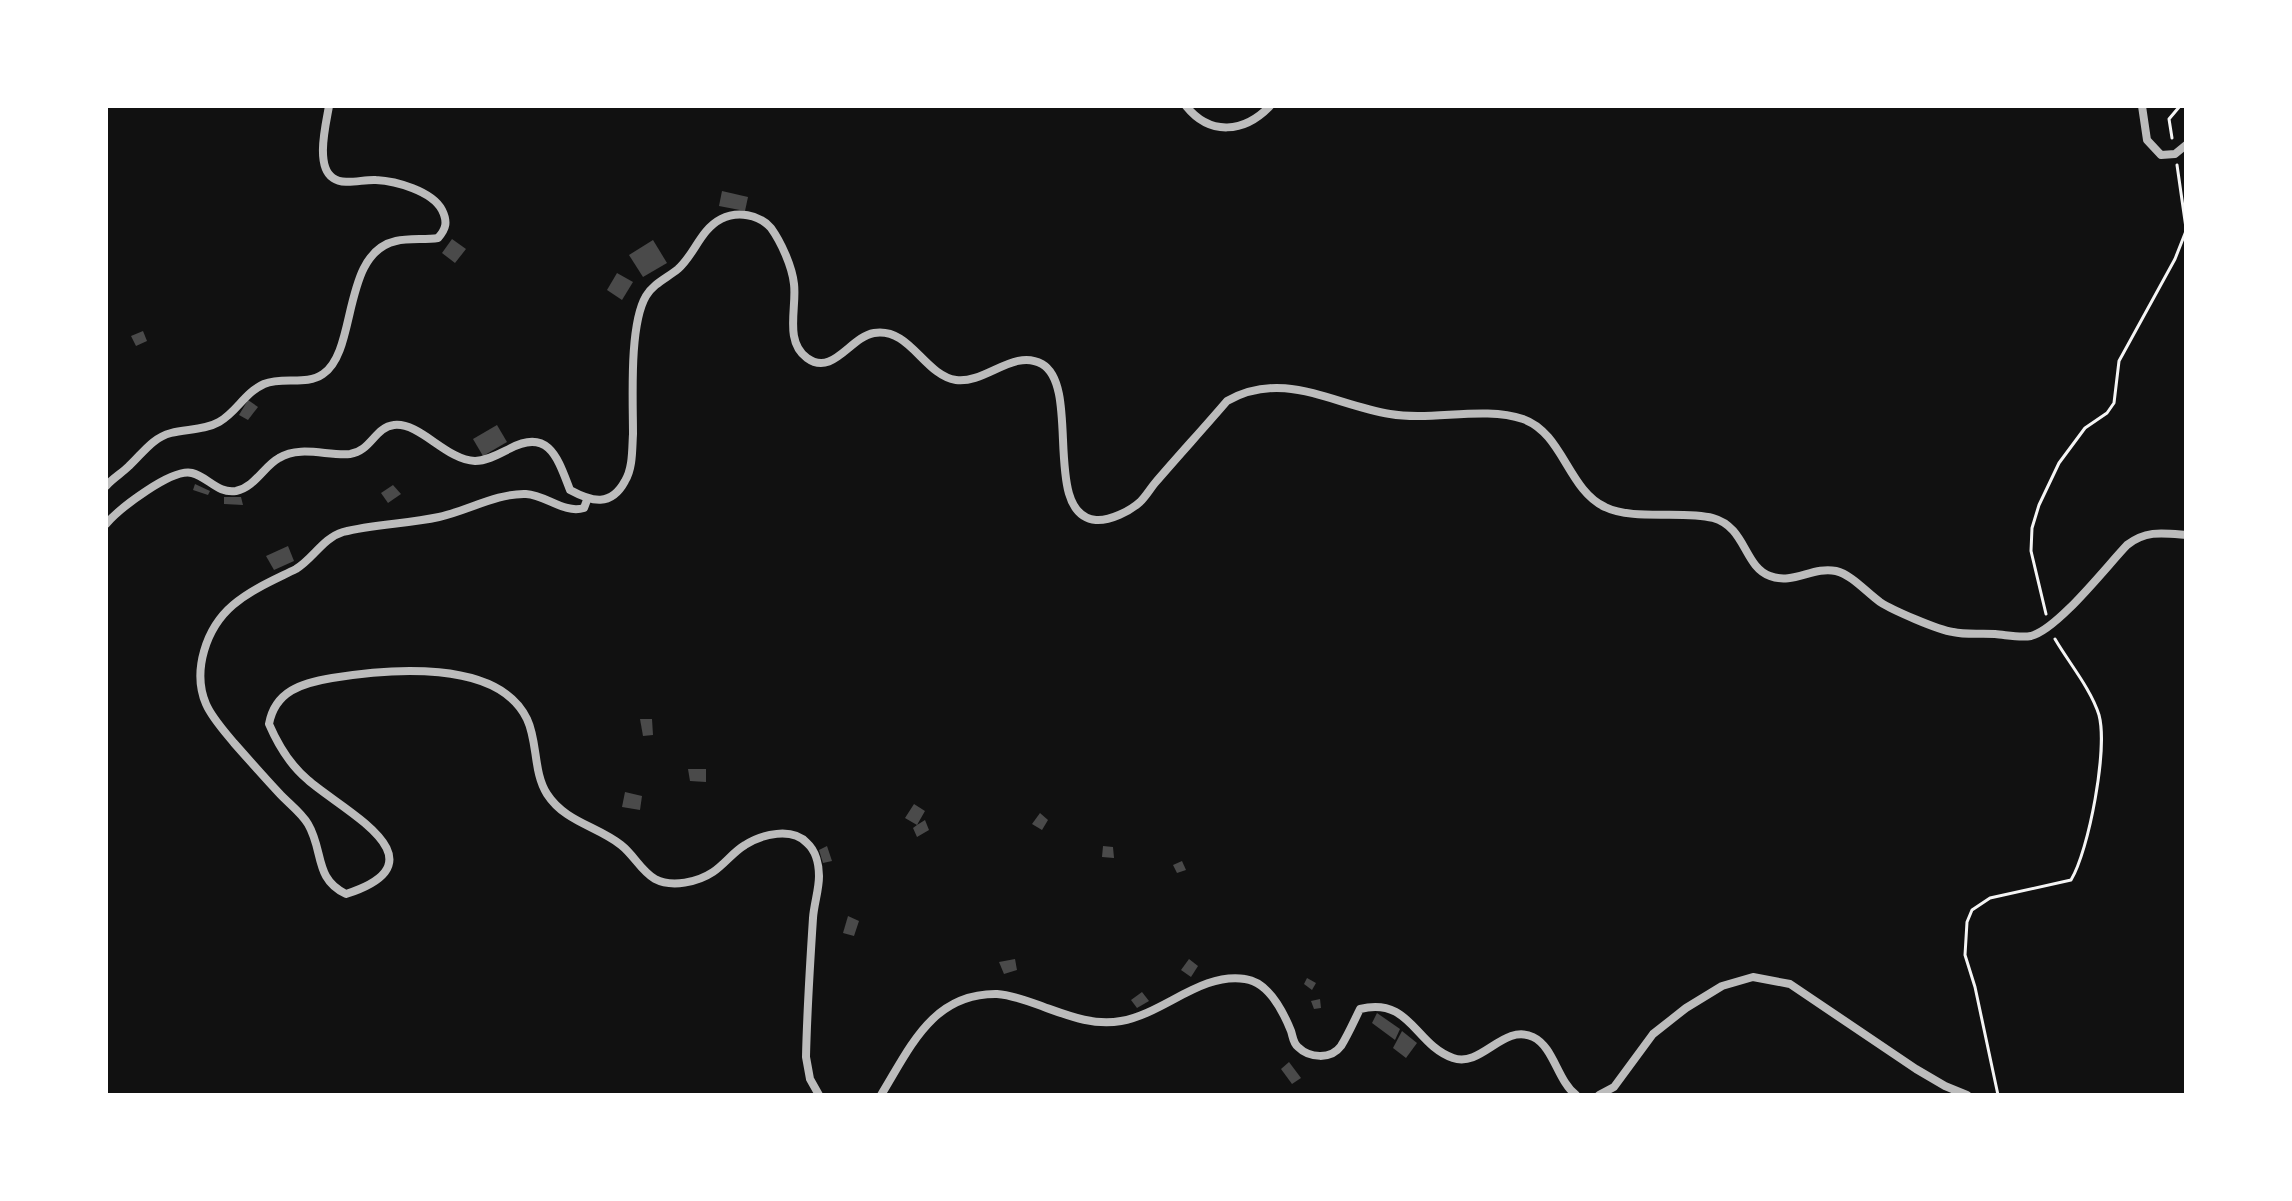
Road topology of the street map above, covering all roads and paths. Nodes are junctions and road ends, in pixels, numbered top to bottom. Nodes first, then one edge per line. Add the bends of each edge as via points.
1 (329, 106) edge
2 (1186, 106) edge
3 (1270, 106) edge
4 (2142, 106) edge
5 (2180, 106) edge
6 (2186, 145) edge
7 (2175, 154) junction
8 (2186, 230) edge
9 (106, 486) edge
10 (587, 500) junction
11 (106, 524) edge
12 (2186, 535) edge
13 (2048, 629) junction
14 (819, 1095) edge
15 (881, 1095) edge
16 (1576, 1095) edge
17 (1599, 1095) edge
18 (1967, 1095) edge
19 (1998, 1095) edge

1 - 9 street via 322,152 326,171 342,181 377,180 418,192 438,203 445,229 438,238 395,241 366,264 336,359 324,374 263,384 215,425 168,434 150,444
2 - 3 street via 1216,128 1237,127
4 - 7 street via 2147,140 2161,155
5 - 7 path via 2169,119
6 - 7 street
7 - 8 path
8 - 13 path via 2119,361 2114,403 2085,428 2059,463 2039,505 2031,551
10 - 11 street via 570,490 550,449 538,442 525,440 481,461 462,460 397,424 383,428 367,447 352,454 295,451 278,458 236,491 219,489 193,473 175,473
10 - 13 street via 602,502 626,480 632,456 634,356 646,297 679,268 714,222 741,214 768,225 777,237 794,281 792,334 798,348 817,363 830,362 862,336 878,332 903,341 954,380 1014,362 1043,365 1053,374 1059,392 1069,497 1092,520 1107,520 1139,503 1227,401 1244,391 1292,389 1390,414 1523,419 1540,430 1604,507 1727,523 1770,576 1838,571 1883,604 1952,632 2030,636
10 - 14 street via 584,508 574,511 528,494 439,517 340,533 299,567 236,602 216,624 202,657 206,703 224,731 306,821 331,888 346,894 384,875 389,858 384,839 307,779 283,752 269,724 278,700 289,690 359,674 464,675 500,691 527,718 543,786 557,807 621,845 655,878 678,884 712,873 745,845 765,836 781,833 807,842 819,879 806,1057
12 - 13 street via 2140,535
13 - 19 path via 2098,714 2103,743 2087,837 2071,880 1990,898 1972,910 1967,922 1965,955
15 - 16 street via 912,1042 953,1002 998,994 1075,1018 1119,1022 1229,977 1250,979 1265,988 1295,1046 1308,1054 1325,1056 1339,1049 1360,1009 1377,1005 1395,1009 1455,1059 1471,1058 1519,1033 1532,1036
17 - 18 street via 1614,1087 1653,1034 1686,1008 1722,986 1753,977 1790,984 1916,1069

